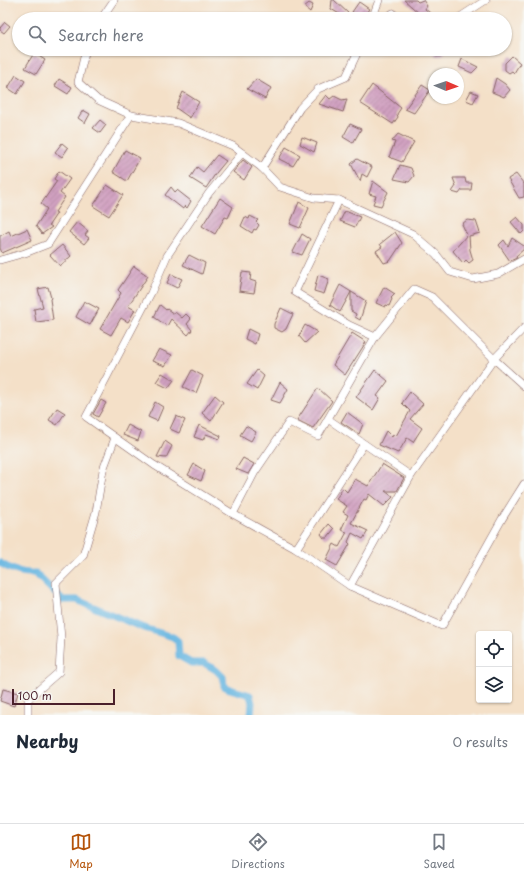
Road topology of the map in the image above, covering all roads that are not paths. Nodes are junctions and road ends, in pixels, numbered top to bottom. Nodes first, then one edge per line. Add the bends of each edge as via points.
1 (114, 0) edge
2 (379, 0) edge
3 (486, 0) edge
4 (106, 12) edge
5 (375, 12) edge
6 (468, 12) edge
7 (84, 56) edge
8 (356, 56) edge
9 (131, 115) junction
10 (242, 152) junction
11 (262, 168) junction
12 (339, 200) junction
13 (524, 258) edge
14 (0, 260) edge
15 (524, 328) edge
16 (375, 337) junction
17 (494, 359) junction
18 (524, 386) edge
19 (328, 419) junction
20 (116, 438) junction
21 (364, 444) junction
22 (411, 476) junction
23 (524, 484) edge
24 (233, 514) junction
25 (296, 549) junction
26 (350, 586) junction
27 (28, 715) edge

1 - 4 street
2 - 5 street
3 - 6 street
7 - 9 street via 78,82 98,100
8 - 11 street via 346,77 318,89 300,108
9 - 10 street via 178,123
9 - 14 street via 48,244
10 - 11 street
10 - 20 street via 209,193 167,256 151,293 86,417
11 - 12 street via 280,187 314,198
12 - 13 street via 413,234 436,254 450,272 473,279 498,274
12 - 16 street via 295,292 349,325
15 - 17 street
16 - 17 street via 414,289 432,297
16 - 19 street
17 - 18 street
17 - 22 street
19 - 21 street
19 - 24 street via 318,436 288,422 255,472
20 - 24 street
20 - 27 street via 103,470 96,512 83,556 56,583 61,638 59,672 28,699
21 - 22 street
21 - 25 street
22 - 26 street
23 - 26 street via 442,626
24 - 25 street
25 - 26 street

